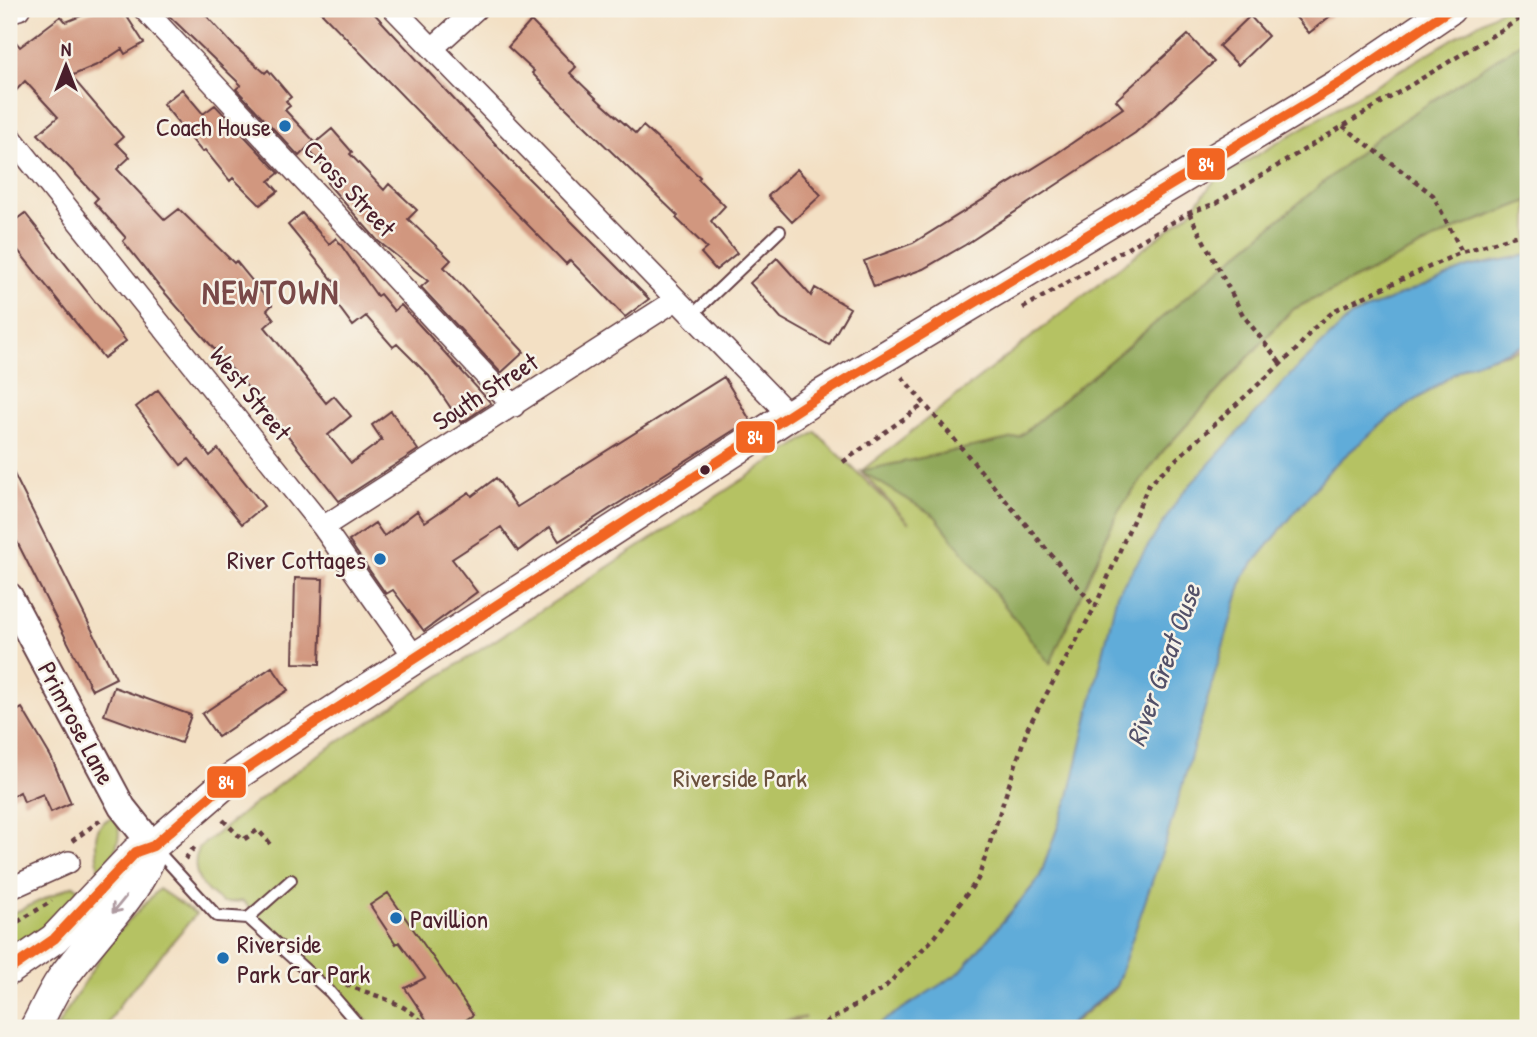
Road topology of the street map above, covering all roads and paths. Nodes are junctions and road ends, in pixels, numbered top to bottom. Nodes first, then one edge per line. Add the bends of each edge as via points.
1 (19, 9) edge
2 (144, 9) edge
3 (394, 9) edge
4 (476, 9) edge
5 (1450, 9) edge
6 (9, 12) edge
7 (1528, 14) edge
8 (434, 47) junction
9 (1343, 126) junction
10 (9, 135) edge
11 (1189, 213) junction
12 (780, 232) dead end
13 (1528, 232) edge
14 (1462, 252) junction
15 (676, 300) junction
16 (1021, 309) dead end
17 (691, 316) junction
18 (1281, 364) junction
19 (914, 370) dead end
20 (902, 377) junction
21 (890, 382) dead end
22 (923, 405) junction
23 (514, 406) junction
24 (789, 415) junction
25 (843, 461) dead end
26 (323, 527) junction
27 (9, 596) edge
28 (1095, 607) junction
29 (416, 659) junction
30 (122, 807) junction
31 (223, 819) dead end
32 (266, 844) dead end
33 (153, 846) junction
34 (69, 862) joint
35 (291, 880) dead end
36 (9, 889) edge
37 (61, 895) dead end
38 (248, 918) junction
39 (9, 928) edge
40 (9, 970) edge
41 (326, 988) junction
42 (36, 1028) edge
43 (361, 1028) edge
44 (427, 1028) edge
45 (806, 1028) edge

1 - 6 street
2 - 23 street, Cross Street
3 - 8 street
4 - 8 street
5 - 24 main road via 1344,81
7 - 9 path
8 - 15 street
9 - 11 path via 1216,204
9 - 14 path via 1433,195
10 - 26 street, West Street
11 - 16 path
11 - 18 path via 1243,315
12 - 17 lane
13 - 14 path
14 - 18 path via 1335,310
15 - 17 street
15 - 23 street, South Street
17 - 24 street
18 - 28 path via 1149,484
19 - 20 path
20 - 21 path
20 - 22 path
22 - 25 path
22 - 28 path
23 - 26 street, South Street
24 - 29 main road
26 - 29 street, West Street
27 - 30 street, Primrose Lane
28 - 45 path via 1028,727 978,878 935,937 883,989 825,1023
29 - 33 main road via 229,780
30 - 33 street, Primrose Lane
30 - 34 path via 72,841
31 - 32 path via 243,841 258,830 269,842
33 - 38 lane via 217,916
33 - 40 main road via 136,852 54,939
33 -> 42 main road via 149,862 59,982
34 - 36 street
35 - 38 lane
37 - 39 path
38 - 41 lane
41 - 43 lane
41 - 44 path via 341,983 407,1008

